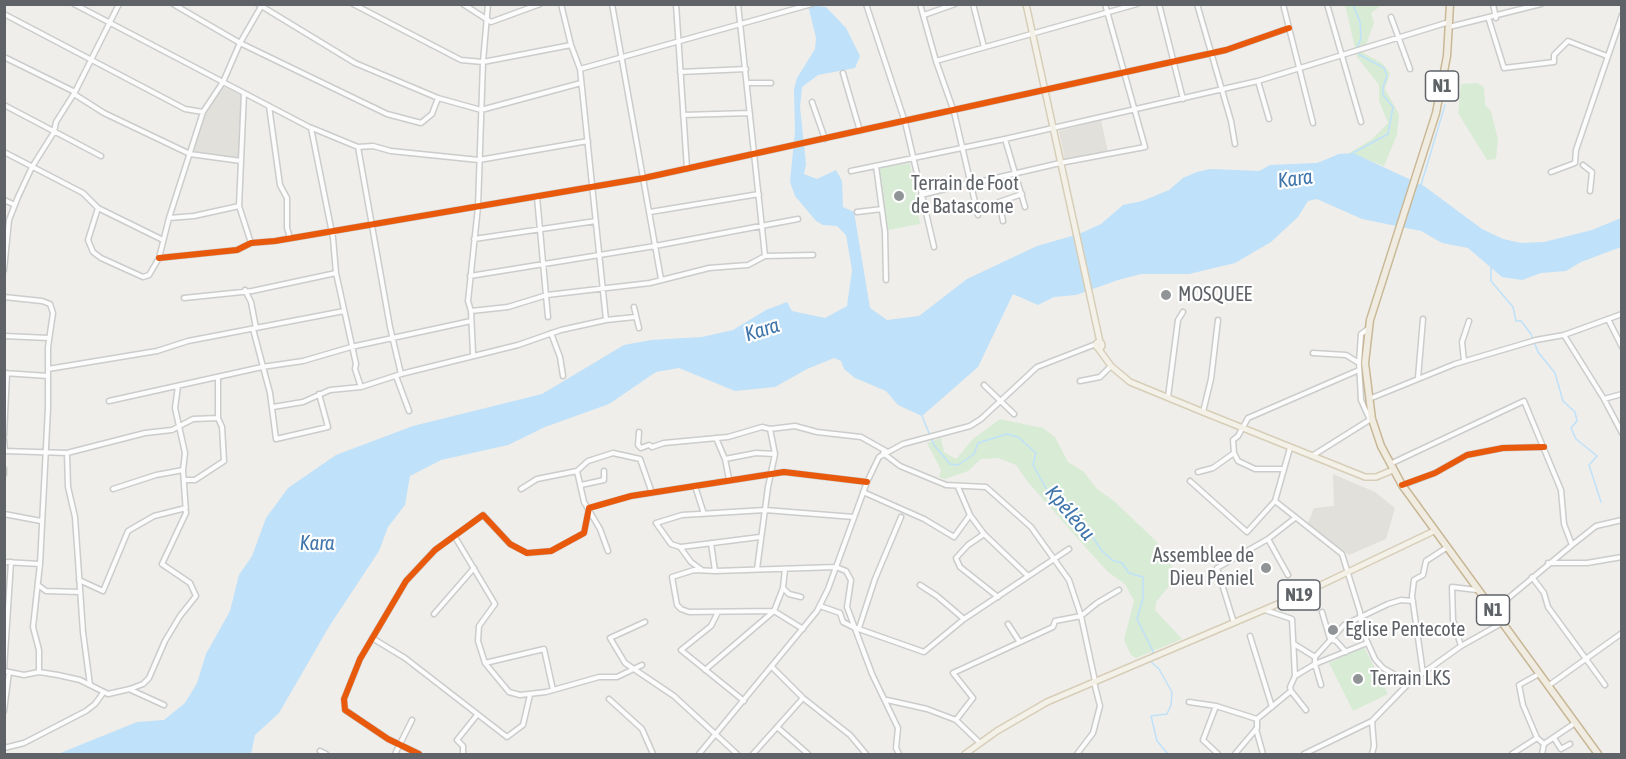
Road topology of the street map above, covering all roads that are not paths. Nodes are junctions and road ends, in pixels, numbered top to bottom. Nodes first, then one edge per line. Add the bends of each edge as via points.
1 (74, 4) edge
2 (119, 4) edge
3 (173, 4) edge
4 (353, 4) edge
5 (463, 4) edge
6 (488, 4) edge
7 (540, 4) edge
8 (561, 4) edge
9 (612, 4) edge
10 (676, 4) edge
11 (738, 4) edge
12 (866, 4) edge
13 (920, 4) edge
14 (955, 4) edge
15 (973, 4) edge
16 (1026, 4) edge
17 (1106, 4) edge
18 (1137, 4) edge
19 (1159, 4) edge
20 (1197, 4) edge
21 (1283, 4) edge
22 (1327, 4) edge
23 (1450, 4) edge
24 (1493, 4) edge
25 (1541, 4) edge
26 (261, 5) edge
27 (810, 5) edge
28 (1108, 13) junction
29 (4, 14) edge
30 (924, 15) junction
31 (1622, 15) edge
32 (1391, 16) dead end
33 (487, 18) junction
34 (1496, 18) junction
35 (1489, 20) junction
36 (110, 23) junction
37 (742, 24) junction
38 (1449, 25) junction
39 (1288, 28) junction
40 (1032, 35) junction
41 (1398, 37) junction
42 (678, 41) junction
43 (240, 43) junction
44 (571, 45) junction
45 (984, 48) junction
46 (1209, 53) junction
47 (1341, 55) junction
48 (1608, 56) junction
49 (4, 57) edge
50 (623, 57) junction
51 (91, 59) junction
52 (936, 61) junction
53 (483, 62) junction
54 (1173, 62) junction
55 (1299, 67) junction
56 (580, 69) junction
57 (746, 69) junction
58 (1410, 69) dead end
59 (680, 72) junction
60 (843, 73) dead end
61 (1124, 73) junction
62 (223, 81) junction
63 (1258, 81) junction
64 (581, 83) junction
65 (747, 83) junction
66 (771, 83) dead end
67 (1222, 89) junction
68 (1045, 91) junction
69 (74, 93) junction
70 (244, 93) junction
71 (438, 98) junction
72 (1183, 99) junction
73 (812, 102) dead end
74 (4, 105) edge
75 (269, 106) junction
76 (481, 110) junction
77 (1135, 110) junction
78 (203, 112) junction
79 (954, 112) junction
80 (750, 113) junction
81 (683, 115) junction
82 (1269, 119) dead end
83 (904, 122) junction
84 (1361, 122) dead end
85 (1313, 123) dead end
86 (311, 128) junction
87 (1053, 128) junction
88 (860, 131) junction
89 (54, 132) junction
90 (825, 139) junction
91 (1005, 139) junction
92 (588, 141) junction
93 (1235, 144) dead end
94 (358, 147) junction
95 (962, 148) junction
96 (4, 152) edge
97 (190, 154) junction
98 (754, 154) junction
99 (101, 156) dead end
100 (913, 159) junction
101 (479, 160) junction
102 (241, 161) junction
103 (1060, 163) junction
104 (1583, 165) dead end
105 (876, 166) junction
106 (32, 167) junction
107 (687, 169) junction
108 (851, 171) dead end
109 (1551, 172) dead end
110 (1016, 174) junction
111 (644, 178) junction
112 (969, 183) junction
113 (594, 188) junction
114 (1590, 191) dead end
115 (759, 194) junction
116 (1022, 194) junction
117 (921, 195) junction
118 (537, 197) junction
119 (4, 200) edge
120 (15, 205) junction
121 (239, 206) junction
122 (477, 207) junction
123 (1025, 207) dead end
124 (98, 208) junction
125 (882, 210) junction
126 (650, 212) junction
127 (857, 212) dead end
128 (978, 215) dead end
129 (170, 218) junction
130 (798, 219) dead end
131 (596, 221) junction
132 (1004, 221) dead end
133 (371, 224) junction
134 (762, 225) junction
135 (540, 230) junction
136 (331, 231) junction
137 (290, 238) junction
138 (474, 239) junction
139 (163, 240) junction
140 (251, 243) junction
141 (655, 246) junction
142 (934, 248) dead end
143 (599, 254) junction
144 (813, 255) dead end
145 (765, 256) junction
146 (159, 258) junction
147 (543, 264) junction
148 (4, 270) edge
149 (336, 273) junction
150 (470, 276) junction
151 (661, 279) junction
152 (886, 280) dead end
153 (602, 287) junction
154 (245, 290) junction
155 (547, 295) junction
156 (4, 297) edge
157 (184, 298) dead end
158 (634, 307) dead end
159 (344, 311) junction
160 (471, 311) junction
161 (1183, 312) dead end
162 (1622, 314) edge
163 (548, 317) dead end
164 (635, 317) junction
165 (1423, 319) dead end
166 (1608, 319) junction
167 (606, 320) junction
168 (1218, 320) dead end
169 (471, 321) junction
170 (1469, 321) dead end
171 (254, 328) junction
172 (639, 328) dead end
173 (551, 333) junction
174 (1564, 335) junction
175 (4, 336) edge
176 (49, 338) junction
177 (392, 338) junction
178 (1098, 345) junction
179 (351, 347) junction
180 (1622, 347) edge
181 (1313, 353) dead end
182 (473, 354) junction
183 (1464, 361) junction
184 (1362, 364) junction
185 (1111, 366) junction
186 (262, 367) junction
187 (48, 369) junction
188 (1359, 370) junction
189 (6, 373) edge
190 (399, 375) junction
191 (48, 376) junction
192 (564, 376) dead end
193 (218, 377) junction
194 (1418, 378) junction
195 (1080, 381) dead end
196 (984, 385) dead end
197 (178, 386) junction
198 (361, 387) junction
199 (319, 394) junction
200 (1622, 394) edge
201 (1168, 397) junction
202 (1369, 399) junction
203 (1604, 399) junction
204 (109, 401) dead end
205 (1000, 401) junction
206 (273, 407) junction
207 (409, 411) dead end
208 (1203, 412) junction
209 (5, 413) edge
210 (1014, 414) dead end
211 (218, 418) junction
212 (1371, 419) junction
213 (180, 428) junction
214 (1242, 428) junction
215 (770, 429) junction
216 (639, 432) dead end
217 (1622, 433) edge
218 (4, 435) edge
219 (716, 438) junction
220 (4, 440) edge
221 (1544, 447) junction
222 (1290, 448) junction
223 (884, 452) junction
224 (45, 453) junction
225 (67, 453) junction
226 (1234, 453) junction
227 (775, 454) junction
228 (1312, 456) junction
229 (725, 459) junction
230 (1391, 467) junction
231 (4, 469) edge
232 (1282, 469) junction
233 (183, 470) junction
234 (577, 471) junction
235 (604, 471) dead end
236 (1198, 472) dead end
237 (4, 474) edge
238 (770, 474) junction
239 (729, 479) junction
240 (184, 480) junction
241 (1190, 481) dead end
242 (867, 482) junction
243 (581, 485) junction
244 (1402, 485) junction
245 (695, 486) junction
246 (958, 487) junction
247 (113, 489) dead end
248 (521, 489) dead end
249 (863, 492) junction
250 (652, 493) junction
251 (1275, 501) junction
252 (186, 507) junction
253 (590, 508) junction
254 (765, 510) junction
255 (4, 514) edge
256 (704, 514) junction
257 (970, 515) junction
258 (854, 517) junction
259 (901, 517) dead end
260 (1295, 518) junction
261 (41, 520) junction
262 (1622, 520) edge
263 (1434, 531) junction
264 (984, 534) junction
265 (455, 537) junction
266 (760, 537) junction
267 (1268, 539) junction
268 (711, 543) junction
269 (1572, 545) junction
270 (680, 547) junction
271 (1446, 548) junction
272 (1070, 549) dead end
273 (608, 551) dead end
274 (1622, 557) edge
275 (1053, 560) junction
276 (4, 562) edge
277 (11, 562) junction
278 (1548, 563) junction
279 (40, 564) junction
280 (836, 567) junction
281 (474, 568) junction
282 (757, 569) junction
283 (785, 569) junction
284 (702, 570) junction
285 (715, 571) junction
286 (1349, 572) junction
287 (1288, 575) dead end
288 (1028, 576) junction
289 (1532, 577) junction
290 (79, 580) junction
291 (37, 585) junction
292 (920, 585) dead end
293 (783, 588) junction
294 (1119, 590) dead end
295 (1478, 590) junction
296 (80, 592) junction
297 (801, 597) dead end
298 (998, 597) junction
299 (1413, 601) junction
300 (819, 606) junction
301 (1264, 609) junction
302 (774, 611) junction
303 (1493, 611) junction
304 (718, 612) junction
305 (1322, 612) dead end
306 (434, 614) dead end
307 (1081, 616) junction
308 (964, 619) junction
309 (1360, 619) junction
310 (645, 622) dead end
311 (1234, 623) junction
312 (1502, 623) junction
313 (1008, 624) dead end
314 (858, 628) junction
315 (803, 629) junction
316 (1622, 633) edge
317 (1250, 636) dead end
318 (372, 638) junction
319 (1330, 639) junction
320 (1019, 641) junction
321 (1367, 643) junction
322 (1294, 644) junction
323 (1461, 646) junction
324 (1346, 652) junction
325 (1315, 657) junction
326 (1587, 660) junction
327 (485, 663) junction
328 (1315, 664) junction
329 (642, 665) dead end
330 (772, 668) junction
331 (637, 670) junction
332 (705, 670) junction
333 (6, 671) edge
334 (39, 672) junction
335 (1423, 673) junction
336 (1539, 674) junction
337 (1295, 676) junction
338 (1095, 681) junction
339 (1409, 683) junction
340 (90, 685) junction
341 (1605, 685) dead end
342 (1321, 686) dead end
343 (1548, 686) junction
344 (130, 689) junction
345 (553, 690) junction
346 (1291, 691) junction
347 (103, 693) junction
348 (531, 694) junction
349 (803, 698) junction
350 (609, 699) dead end
351 (886, 700) junction
352 (744, 701) junction
353 (1189, 702) dead end
354 (164, 705) dead end
355 (1216, 706) junction
356 (1272, 707) junction
357 (1306, 710) dead end
358 (4, 711) edge
359 (477, 715) junction
360 (1257, 719) junction
361 (412, 720) dead end
362 (956, 720) junction
363 (1372, 721) junction
364 (1575, 723) junction
365 (777, 727) junction
366 (1256, 729) junction
367 (717, 734) junction
368 (1537, 738) junction
369 (1554, 738) junction
370 (980, 743) junction
371 (1544, 744) junction
372 (1570, 744) dead end
373 (399, 745) junction
374 (4, 748) edge
375 (320, 751) dead end
376 (326, 754) edge
377 (395, 754) edge
378 (419, 754) edge
379 (463, 754) edge
380 (653, 754) edge
381 (699, 754) edge
382 (737, 754) edge
383 (753, 754) edge
384 (808, 754) edge
385 (866, 754) edge
386 (899, 754) edge
387 (965, 754) edge
388 (1077, 754) edge
389 (1218, 754) edge
390 (1234, 754) edge
391 (1263, 754) edge
392 (1304, 754) edge
393 (1372, 754) edge
394 (1512, 754) edge
395 (1542, 754) edge
396 (1598, 754) edge

1 - 36 street
2 - 36 street
3 - 43 street
4 - 53 street via 461,60
5 - 33 street
6 - 33 street
7 - 33 street via 491,22
8 - 44 street
9 - 50 street
10 - 42 street
11 - 37 street
12 - 83 street
13 - 30 street
14 - 30 street
15 - 45 street
16 - 40 main road
17 - 28 street
18 - 28 street
19 - 54 street
20 - 46 street
21 - 39 street
22 - 47 street
23 - 38 highway, N1
24 - 34 street
25 - 34 street
26 - 43 street
26 - 71 street via 355,63
27 - 37 street
28 - 40 street
28 - 61 street
29 - 51 street
30 - 52 street
31 - 48 street
32 - 41 street
33 - 53 street
34 - 35 street
35 - 38 street
35 - 48 street via 1504,69 1554,62 1554,55 1568,42
36 - 51 street
36 - 62 street
37 - 42 street
37 - 57 street
38 - 41 street
38 - 184 highway, N1 via 1440,95 1368,329
39 - 46 street
39 - 55 street
40 - 45 street
40 - 68 main road
41 - 47 street
41 - 58 street
42 - 50 street
42 - 59 street
43 - 62 street
43 - 71 street via 387,114 413,122 421,123 432,114
44 - 53 street
44 - 56 street
45 - 52 street
46 - 54 street
46 - 67 street
47 - 55 street
47 - 84 street
48 - 109 street via 1575,163
49 - 69 street
50 - 56 street
50 - 111 street
51 - 69 street
51 - 78 street via 185,109
52 - 79 street
53 - 76 street
54 - 61 street
54 - 72 street
55 - 63 street
55 - 85 street
56 - 64 street
57 - 59 street
57 - 65 street
59 - 81 street
60 - 88 street
61 - 68 street
61 - 77 street
62 - 70 street
62 - 78 street
63 - 67 street
63 - 82 street
64 - 76 street
64 - 92 street
65 - 66 street
65 - 80 street
67 - 72 street
67 - 93 street
68 - 79 street
68 - 87 main road
69 - 89 street
69 - 97 street via 104,113
70 - 75 street
70 - 102 street
71 - 76 street
72 - 77 street
73 - 90 street
74 - 89 street
75 - 86 street
75 - 137 street via 280,185 287,198
76 - 101 street
77 - 87 street
77 - 103 street via 1145,147
78 - 97 street
79 - 83 street
79 - 95 street
80 - 81 street
80 - 98 street
81 - 107 street
83 - 88 street
83 - 100 street
86 - 94 street
86 - 136 street
87 - 91 street
87 - 103 main road
88 - 90 street
89 - 99 street
89 - 106 street
90 - 98 street
91 - 95 street
91 - 110 street
92 - 101 street
92 - 113 street
94 - 101 street
94 - 133 street
95 - 100 street
95 - 112 street
96 - 106 street
97 - 102 street
97 - 129 street
98 - 107 street
98 - 115 street
100 - 105 street
100 - 117 street
101 - 122 street
102 - 121 street
103 - 110 street
103 - 178 main road
104 - 114 street via 1592,172
105 - 108 street
105 - 125 street
106 - 120 street
106 - 124 street via 83,193
107 - 111 street
110 - 112 street
110 - 116 street
111 - 113 street
111 - 126 street
112 - 117 street
112 - 128 street
113 - 118 street
113 - 131 street
115 - 126 street
115 - 134 street
116 - 123 street
116 - 132 street via 999,202
117 - 142 street
118 - 122 street
118 - 135 street
119 - 120 street
120 - 148 street via 9,219
121 - 129 street
121 - 140 street
122 - 133 street
122 - 138 street
124 - 139 street
124 - 146 street via 88,240 93,252 143,277 149,275
125 - 127 street
125 - 152 street
126 - 141 street
129 - 139 street
130 - 134 street
131 - 135 street
131 - 143 street
133 - 136 street
133 - 177 street
134 - 141 street
134 - 145 street
135 - 138 street
135 - 147 street
136 - 137 street
136 - 149 street
137 - 140 street
138 - 150 street
139 - 146 street
140 - 146 street via 237,250
141 - 143 street
141 - 151 street
143 - 147 street
143 - 153 street
144 - 145 street
145 - 151 street via 748,265 709,268
147 - 150 street
147 - 155 street
149 - 154 street
149 - 159 street
150 - 160 street
151 - 153 street via 642,285
153 - 155 street
153 - 167 street
154 - 157 street
154 - 171 street via 251,302
155 - 160 street via 508,307
155 - 163 street
156 - 176 street via 50,304
158 - 164 street
159 - 171 street
159 - 179 street
160 - 169 street
161 - 201 street via 1178,320
162 - 166 street
164 - 167 street
164 - 172 street
165 - 194 street
166 - 174 street
166 - 180 street
167 - 173 street
168 - 208 street
169 - 177 street
169 - 182 street
170 - 183 street via 1462,342
171 - 186 street
171 - 187 street via 157,351
173 - 182 street via 518,345
173 - 192 street
174 - 183 street
174 - 203 street
175 - 176 street
176 - 187 street
177 - 179 street
177 - 190 street
178 - 185 main road
178 - 205 street via 1045,362 1030,371
179 - 186 street via 303,361
179 - 198 street
181 - 184 street via 1346,355
182 - 190 street
183 - 194 street
184 - 188 street
184 - 202 highway, N1
185 - 195 street via 1100,377
185 - 201 main road via 1130,382
186 - 193 street
186 - 206 street
187 - 191 street
188 - 212 street via 1363,406
188 - 214 street via 1248,418
189 - 191 street
189 - 209 street
190 - 198 street
190 - 207 street
191 - 224 street
193 - 197 street
193 - 211 street
194 - 202 street
196 - 205 street
197 - 204 street
197 - 213 street via 175,408
198 - 199 street
199 - 206 street via 303,402
199 - 206 street via 328,427 321,429 276,439
200 - 203 street
201 - 208 main road
202 - 212 highway, N1
203 - 217 street
205 - 210 street
205 - 223 street via 970,426
208 - 214 main road
209 - 218 street
211 - 213 street via 193,419
211 - 240 street via 224,461 195,480
212 - 228 street
212 - 230 highway, N1
213 - 225 street
213 - 233 street via 185,453
214 - 222 main road
214 - 226 street via 1233,440
215 - 219 street via 762,427
215 - 223 street via 795,426 861,437
215 - 227 street
216 - 219 street via 641,448
219 - 229 street
220 - 224 street via 5,451
221 - 230 street via 1524,401
221 - 244 street via 1503,448 1467,455
221 - 269 street via 1561,490 1564,524
222 - 228 main road
222 - 232 street
223 - 242 street via 874,463
223 - 246 street via 900,466
224 - 225 street
224 - 261 street
225 - 290 street
226 - 232 street via 1238,461 1255,469
226 - 236 street via 1213,468
227 - 229 street
227 - 238 street
228 - 230 main road via 1365,477 1376,477
229 - 239 street
230 - 244 highway, N1
231 - 237 street
232 - 251 street
233 - 240 street
233 - 247 street
234 - 243 street
234 - 248 street via 537,479
234 - 250 street via 588,461 612,453 640,459
235 - 243 street via 604,480
238 - 239 street
238 - 242 street via 805,472
238 - 254 street
239 - 245 street
240 - 252 street
241 - 251 street via 1247,532
242 - 249 street
243 - 253 street via 584,502
244 - 263 highway, N1
245 - 250 street
245 - 256 street
246 - 257 street
246 - 275 street via 986,487 1031,527
249 - 257 street via 954,537
249 - 258 street
250 - 253 street
251 - 260 street
252 - 290 street via 154,516 128,531 103,591
252 - 344 street via 185,518 162,564 190,583 196,596 165,641 149,678
253 - 265 street via 584,533 551,551 527,553 510,544 483,515
253 - 273 street
254 - 256 street
254 - 258 street
254 - 266 street
255 - 261 street
256 - 270 street via 656,522 671,544
257 - 264 street
258 - 280 street
259 - 314 street
260 - 267 street
260 - 286 street via 1342,554
261 - 279 street
262 - 269 street via 1596,526
263 - 271 highway, N1
263 - 286 main road, N19
264 - 288 street
264 - 298 street via 956,558 960,567
265 - 281 street
265 - 318 street via 435,550 406,581
266 - 268 street
266 - 282 street
267 - 287 street
267 - 311 street via 1217,568
268 - 270 street
268 - 285 street
269 - 278 street
270 - 284 street via 690,562
271 - 295 highway, N1
271 - 299 street via 1426,561 1423,575 1414,580
272 - 275 street
274 - 278 street via 1587,563
275 - 288 street
275 - 307 street via 1070,580
276 - 277 street
277 - 279 street
277 - 333 street
278 - 289 street
279 - 291 street
280 - 283 street
280 - 300 street
280 - 314 street via 850,577 847,602
281 - 306 street
281 - 327 street via 495,604 477,635
282 - 283 street
282 - 285 street
283 - 293 street
284 - 285 street
284 - 304 street via 672,577 677,604 689,612
286 - 301 main road, N19
286 - 309 street
288 - 298 street
289 - 303 street
289 - 326 street via 1544,592 1548,607
290 - 296 street
291 - 296 street via 46,591
291 - 334 street via 33,627
292 - 308 street
293 - 297 street
293 - 302 street
294 - 307 street
295 - 303 highway, N1
295 - 323 street via 1452,587 1453,620
296 - 340 street
298 - 308 street
299 - 309 street via 1388,604
299 - 335 street
300 - 314 street via 840,613 843,622
300 - 315 street
301 - 311 main road, N19
301 - 322 street via 1274,615 1292,617
302 - 304 street
302 - 315 street
302 - 332 street
303 - 312 highway, N1
304 - 332 street via 711,626 681,650
305 - 319 street
307 - 320 street via 1055,621 1053,627
307 - 338 street
308 - 314 street via 924,652
309 - 319 street via 1344,625
309 - 321 street
310 - 331 street via 610,638 625,663
311 - 338 main road, N19
312 - 323 street
312 - 336 highway, N1
313 - 320 street
314 - 351 street via 872,674
315 - 330 street
316 - 326 street
317 - 356 street
318 - 359 street via 405,658
318 - 373 street via 344,699 345,710
319 - 324 street
319 - 325 street
320 - 362 street via 953,673 973,698
321 - 324 street
321 - 339 street via 1383,668
322 - 325 street
322 - 337 street
323 - 335 street
324 - 328 street
325 - 328 street
326 - 341 street
326 - 343 street
327 - 345 street via 544,649
327 - 348 street via 509,692
328 - 337 street
328 - 342 street
329 - 331 street
330 - 349 street
330 - 352 street
331 - 345 street
331 - 367 street
332 - 352 street
333 - 334 street via 24,675
333 - 358 street
334 - 340 street
335 - 339 street
336 - 343 highway, N1
336 - 368 street via 1519,685
337 - 346 street
338 - 370 main road, N19 via 1040,705
338 - 388 street via 1100,706 1093,733
339 - 363 street
340 - 347 street
343 - 364 highway, N1
344 - 347 street
344 - 354 street
345 - 348 street
346 - 356 street
346 - 357 street
347 - 374 street via 86,711 31,740
348 - 359 street via 522,725 510,736 504,736
349 - 365 street
349 - 385 street via 850,735
350 - 380 street via 642,729
351 - 362 street
351 - 386 street via 898,728
352 - 367 street
353 - 355 street
355 - 360 street
355 - 389 street via 1203,740
356 - 360 street
359 - 379 street via 457,740 463,746
360 - 366 street
361 - 373 street
362 - 370 street
363 - 392 street
363 - 393 street
364 - 369 street
364 - 396 highway, N1
365 - 383 street
365 - 384 street
366 - 390 street
366 - 391 street
367 - 381 street
367 - 382 street
368 - 371 street
368 - 394 street
369 - 371 street
369 - 372 street via 1561,749
370 - 387 main road, N19
371 - 395 street
373 - 377 street
373 - 378 street
375 - 376 street

